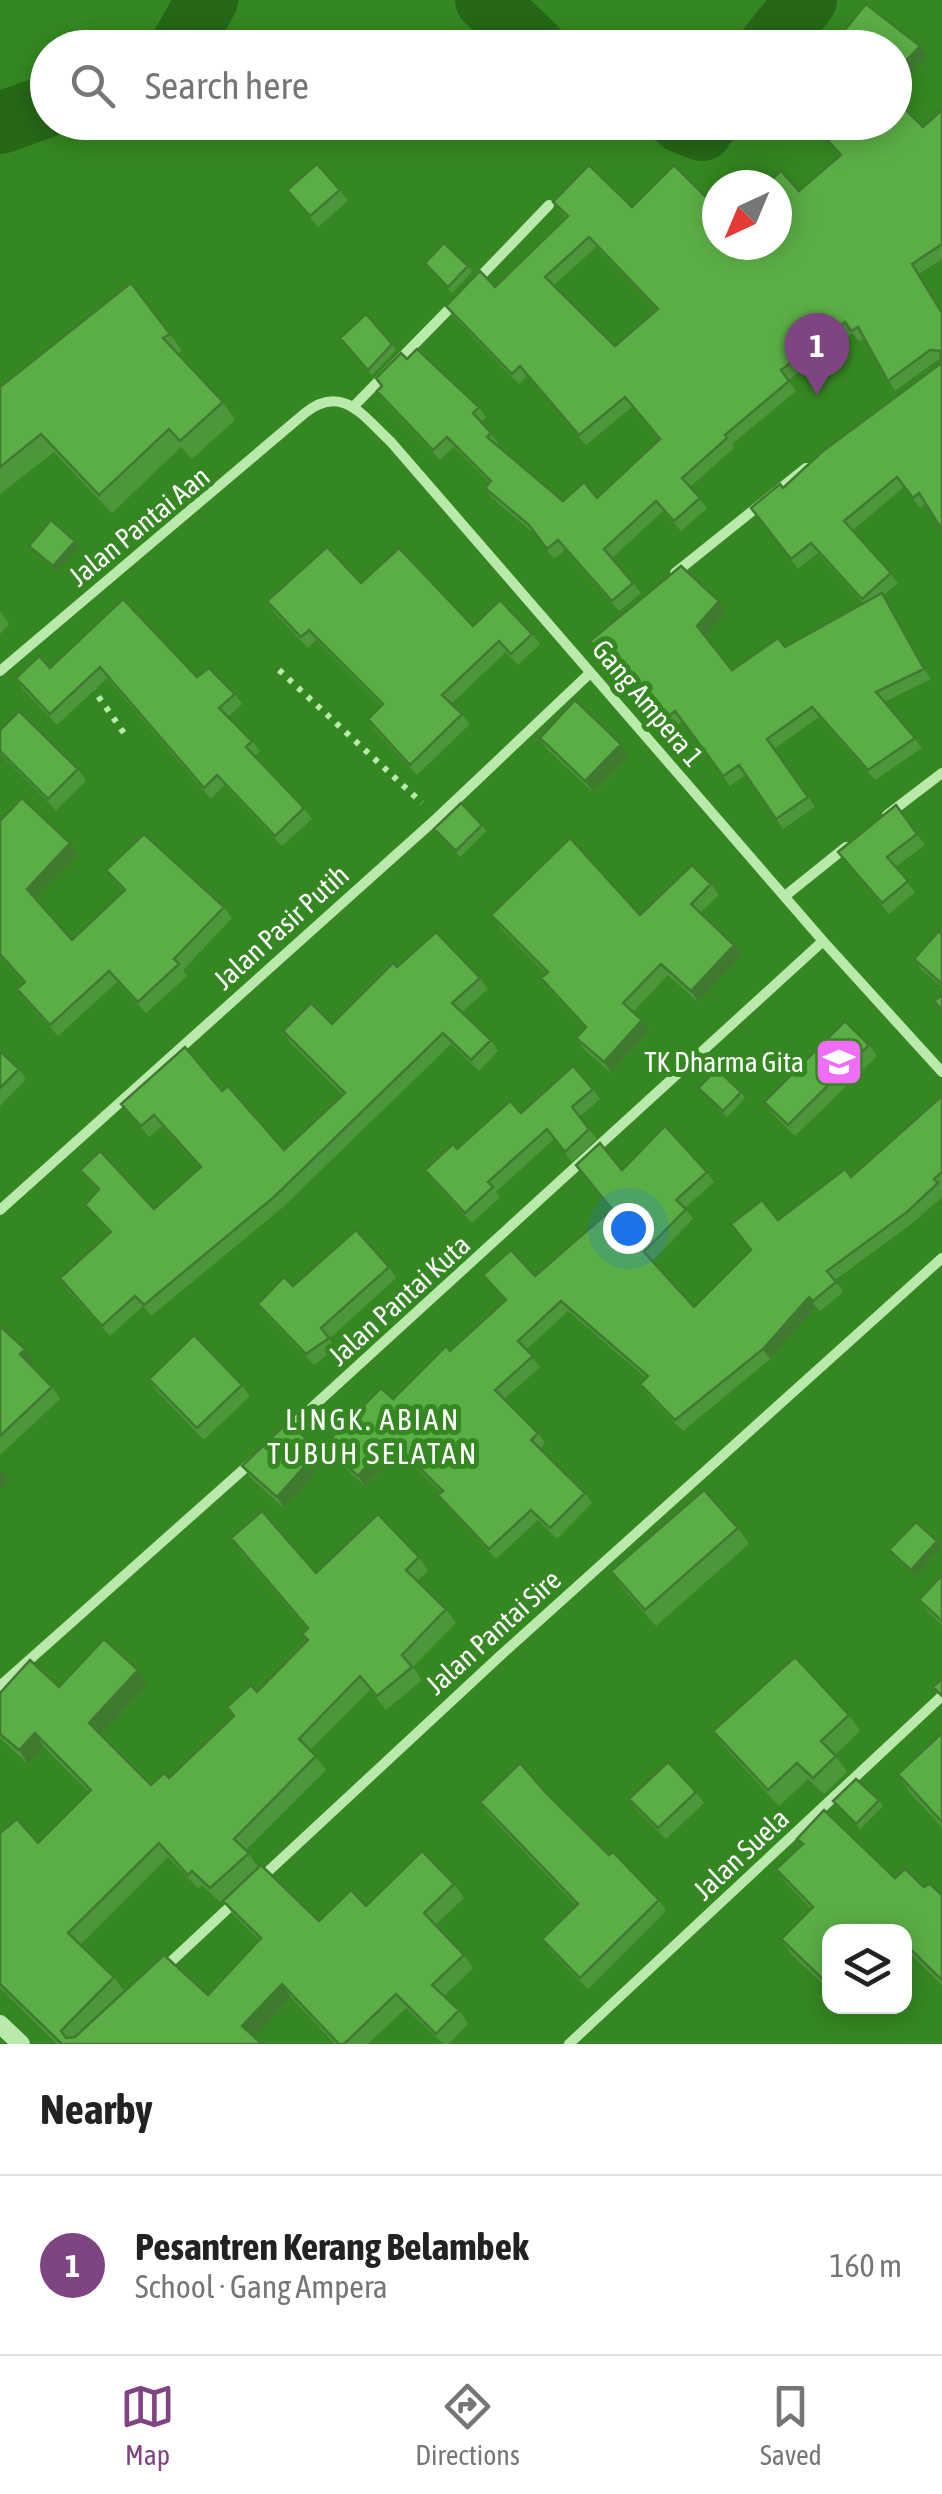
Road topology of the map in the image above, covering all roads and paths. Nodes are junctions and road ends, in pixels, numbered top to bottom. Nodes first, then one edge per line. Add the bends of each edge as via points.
1 (549, 205) dead end
2 (353, 408) junction
3 (821, 458) edge
4 (657, 588) edge
5 (592, 644) edge
6 (579, 655) junction
7 (279, 670) dead end
8 (0, 672) edge
9 (82, 674) edge
10 (589, 674) junction
11 (126, 736) dead end
12 (942, 773) edge
13 (437, 818) junction
14 (881, 819) edge
15 (854, 841) edge
16 (785, 896) junction
17 (823, 942) junction
18 (942, 1072) edge
19 (0, 1210) edge
20 (942, 1258) edge
21 (279, 1437) edge
22 (265, 1450) edge
23 (0, 1686) edge
24 (942, 1696) edge
25 (153, 1978) edge
26 (0, 2024) edge
27 (21, 2044) edge
28 (569, 2044) edge

1 - 2 street
2 - 6 street, Gang Ampera 1 via 391,442
2 - 8 street, Jalan Pantai Aan via 334,398 320,401
3 - 4 street
5 - 6 street
6 - 10 street, Gang Ampera 1
7 - 13 path
9 - 11 path
10 - 13 street, Jalan Pasir Putih
10 - 16 street, Gang Ampera 1
12 - 14 street
13 - 19 street, Jalan Pasir Putih
15 - 16 street
16 - 17 street, Gang Ampera 1
17 - 18 street, Gang Ampera 1
17 - 21 street, Jalan Pantai Kuta
20 - 25 street, Jalan Pantai Sire
22 - 23 street
24 - 28 street, Jalan Suela
26 - 27 street

